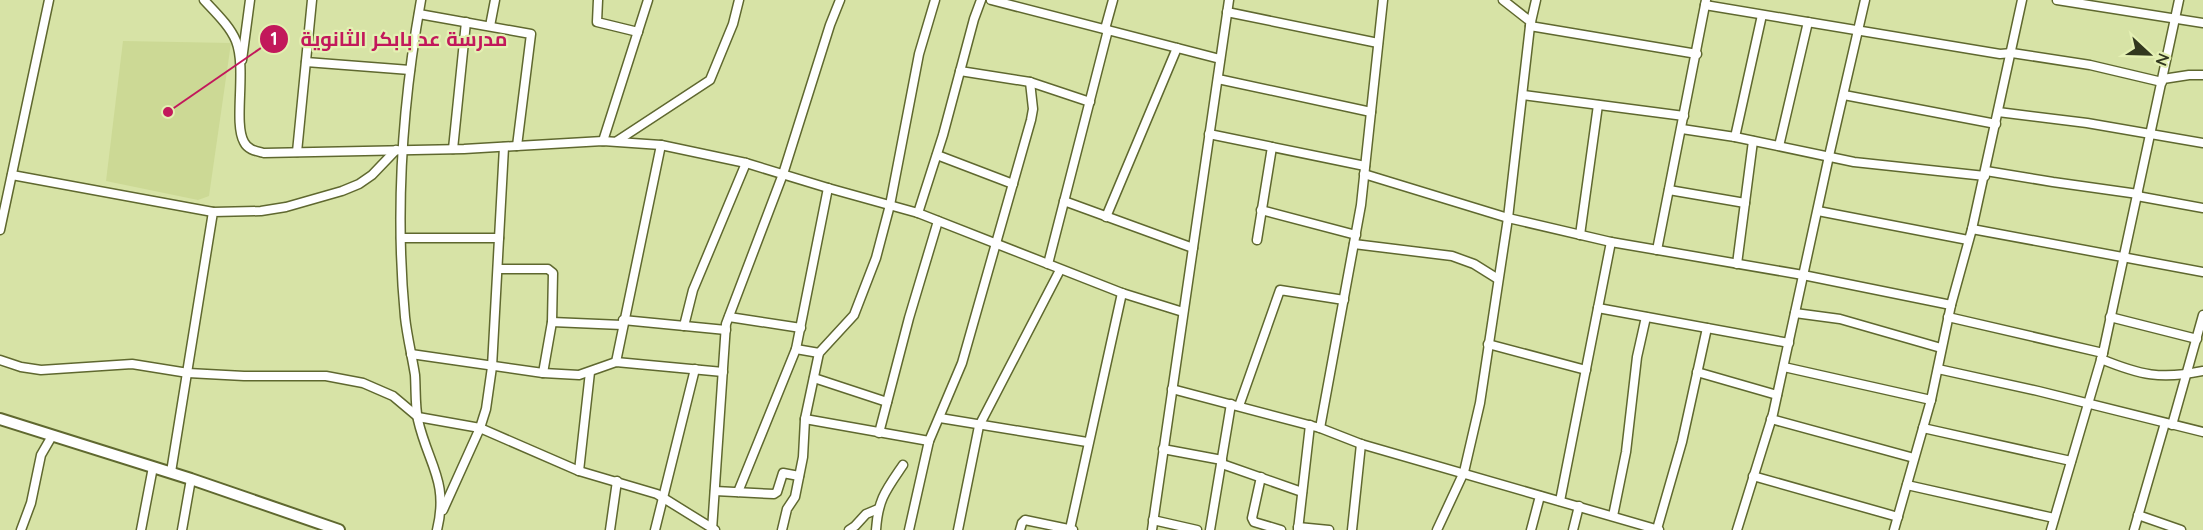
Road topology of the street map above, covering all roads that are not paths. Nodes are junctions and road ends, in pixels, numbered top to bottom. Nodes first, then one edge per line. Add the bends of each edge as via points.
1 (49, 0) edge
2 (204, 0) edge
3 (250, 0) edge
4 (312, 0) edge
5 (421, 0) edge
6 (495, 0) edge
7 (598, 0) edge
8 (648, 0) edge
9 (739, 0) edge
10 (840, 0) edge
11 (935, 0) edge
12 (981, 0) edge
13 (991, 0) edge
14 (1113, 0) edge
15 (1229, 0) edge
16 (1383, 0) edge
17 (1503, 0) edge
18 (1536, 0) edge
19 (1865, 0) edge
20 (2022, 0) edge
21 (2057, 0) edge
22 (2179, 0) edge
23 (1706, 2) edge
24 (1227, 12) junction
25 (419, 14) junction
26 (1762, 15) junction
27 (2176, 19) junction
28 (466, 22) junction
29 (1808, 22) junction
30 (2203, 23) edge
31 (1530, 24) junction
32 (490, 26) junction
33 (1107, 30) junction
34 (1858, 31) junction
35 (638, 32) junction
36 (1378, 43) junction
37 (1178, 48) junction
38 (2012, 53) junction
39 (1697, 54) junction
40 (1220, 59) junction
41 (306, 62) junction
42 (241, 67) junction
43 (410, 70) junction
44 (960, 71) junction
45 (2203, 75) edge
46 (1218, 79) junction
47 (2163, 81) junction
48 (1030, 82) junction
49 (1523, 95) junction
50 (1844, 95) junction
51 (1090, 102) junction
52 (1598, 105) junction
53 (1371, 112) junction
54 (1998, 112) junction
55 (1684, 116) junction
56 (1996, 124) junction
57 (1682, 129) junction
58 (2151, 133) junction
59 (1209, 134) junction
60 (1735, 137) junction
61 (603, 141) junction
62 (617, 141) junction
63 (1753, 141) junction
64 (2203, 142) edge
65 (661, 145) junction
66 (517, 146) junction
67 (1779, 146) junction
68 (504, 147) junction
69 (1272, 147) junction
70 (453, 149) junction
71 (398, 150) junction
72 (297, 152) junction
73 (937, 155) junction
74 (1829, 156) junction
75 (746, 163) junction
76 (1365, 170) junction
77 (1985, 173) junction
78 (783, 174) junction
79 (12, 175) junction
80 (1013, 184) junction
81 (828, 188) junction
82 (1670, 190) junction
83 (2138, 195) junction
84 (1064, 201) junction
85 (1745, 203) junction
86 (890, 205) junction
87 (2203, 208) edge
88 (1261, 210) junction
89 (1818, 211) junction
90 (213, 212) junction
91 (918, 213) junction
92 (1106, 217) junction
93 (1508, 218) junction
94 (938, 221) junction
95 (1972, 229) junction
96 (0, 230) edge
97 (1580, 235) junction
98 (400, 238) junction
99 (500, 238) junction
100 (1257, 240) dead end
101 (1355, 240) junction
102 (1968, 240) junction
103 (1611, 242) junction
104 (995, 243) junction
105 (1192, 248) junction
106 (1658, 250) junction
107 (2124, 257) junction
108 (1048, 264) junction
109 (1737, 264) junction
110 (498, 269) junction
111 (1060, 270) junction
112 (2203, 272) edge
113 (1803, 275) junction
114 (1498, 279) junction
115 (1122, 293) junction
116 (1344, 300) junction
117 (1951, 305) junction
118 (1598, 308) junction
119 (1183, 312) junction
120 (1795, 313) junction
121 (2203, 315) edge
122 (729, 317) junction
123 (1646, 317) junction
124 (1948, 317) junction
125 (2110, 317) junction
126 (552, 322) junction
127 (622, 322) junction
128 (684, 326) junction
129 (801, 328) junction
130 (1707, 328) junction
131 (726, 330) junction
132 (2197, 339) junction
133 (1789, 343) junction
134 (1488, 344) junction
135 (1941, 348) junction
136 (796, 349) junction
137 (819, 353) junction
138 (411, 354) junction
139 (2102, 356) junction
140 (0, 360) edge
141 (616, 362) junction
142 (492, 367) junction
143 (1784, 367) junction
144 (695, 369) junction
145 (1938, 369) junction
146 (1586, 370) junction
147 (2203, 371) edge
148 (188, 372) junction
149 (590, 372) junction
150 (723, 372) junction
151 (1697, 372) junction
152 (543, 373) junction
153 (2187, 374) junction
154 (814, 378) junction
155 (1172, 389) junction
156 (1777, 394) junction
157 (1931, 400) junction
158 (887, 402) junction
159 (2087, 404) junction
160 (1235, 405) junction
161 (417, 417) junction
162 (940, 418) junction
163 (0, 419) edge
164 (805, 419) junction
165 (1771, 419) junction
166 (2168, 424) junction
167 (1310, 425) junction
168 (978, 426) junction
169 (480, 428) junction
170 (1320, 428) junction
171 (1923, 428) junction
172 (2203, 432) edge
173 (879, 433) junction
174 (52, 436) junction
175 (929, 441) junction
176 (1088, 442) junction
177 (1361, 444) junction
178 (1163, 449) junction
179 (1914, 458) junction
180 (2071, 461) junction
181 (1222, 462) junction
182 (903, 465) dead end
183 (153, 467) junction
184 (579, 471) junction
185 (171, 472) junction
186 (1464, 472) junction
187 (799, 476) junction
188 (1753, 476) junction
189 (1261, 477) junction
190 (191, 479) junction
191 (617, 482) junction
192 (1907, 484) junction
193 (715, 491) junction
194 (738, 492) junction
195 (1302, 492) junction
196 (1540, 496) junction
197 (664, 499) junction
198 (1560, 501) junction
199 (1579, 506) junction
200 (878, 509) junction
201 (441, 513) junction
202 (2138, 515) junction
203 (1613, 516) junction
204 (1898, 517) junction
205 (2054, 518) junction
206 (1153, 520) junction
207 (1628, 520) junction
208 (312, 525) edge
209 (1054, 528) edge
210 (1298, 528) edge
211 (713, 529) edge
212 (1071, 529) edge
213 (21, 530) edge
214 (141, 530) edge
215 (182, 530) edge
216 (339, 530) edge
217 (438, 530) edge
218 (610, 530) edge
219 (655, 530) edge
220 (782, 530) edge
221 (849, 530) edge
222 (876, 530) edge
223 (909, 530) edge
224 (958, 530) edge
225 (1020, 530) edge
226 (1152, 530) edge
227 (1197, 530) edge
228 (1210, 530) edge
229 (1281, 530) edge
230 (1329, 530) edge
231 (1352, 530) edge
232 (1437, 530) edge
233 (1531, 530) edge
234 (1573, 530) edge
235 (1626, 530) edge
236 (1658, 530) edge
237 (1737, 530) edge
238 (1894, 530) edge
239 (2051, 530) edge
240 (2134, 530) edge
241 (2181, 530) edge

1 - 79 street
2 - 42 street via 236,41
3 - 42 street
4 - 41 street
5 - 25 street
6 - 32 street
7 - 35 street via 597,22
8 - 35 street
9 - 62 street via 710,80
10 - 78 street
11 - 86 street via 919,54
12 - 44 street
13 - 33 street
14 - 33 street
15 - 24 street
16 - 36 street
17 - 31 street
18 - 31 street
19 - 34 street
20 - 38 street
21 - 27 street
22 - 27 street
23 - 26 street
23 - 39 street
24 - 36 street
24 - 40 street
25 - 28 street
25 - 43 street
26 - 29 street
26 - 60 street
27 - 30 street
27 - 47 street
28 - 32 street
28 - 70 street
29 - 34 street
29 - 67 street
31 - 39 street
31 - 49 street
32 - 66 street via 531,34
33 - 37 street
33 - 51 street
34 - 38 street
34 - 50 street
35 - 61 street
36 - 53 street
37 - 40 street
37 - 92 street
38 - 47 street
38 - 54 street
39 - 55 street
40 - 46 street
41 - 43 street
41 - 72 street
42 - 72 street via 243,142 264,153
43 - 71 street
44 - 48 street
44 - 73 street
45 - 47 street
46 - 53 street
46 - 59 street
47 - 58 street
48 - 51 street
48 - 80 street via 1033,114
49 - 52 street
49 - 93 street
50 - 56 street
50 - 74 street
51 - 84 street
52 - 55 street
52 - 97 street
53 - 76 street
54 - 56 street
54 - 58 street
55 - 57 street
56 - 77 street
57 - 60 street
57 - 82 street
58 - 64 street
58 - 83 street
59 - 69 street
59 - 105 street
60 - 63 street
61 - 62 street
61 - 66 street
62 - 65 street
63 - 67 street
63 - 85 street
65 - 75 street
65 - 127 street
66 - 68 street
67 - 74 street
68 - 70 street
68 - 99 street
69 - 76 street
69 - 88 street
70 - 71 street
71 - 72 street
71 - 90 street via 372,175 342,191 286,207
71 - 98 street
73 - 80 street
73 - 91 street
74 - 77 street via 1854,162
74 - 89 street
75 - 78 street
75 - 128 street via 693,290
76 - 93 street
76 - 101 street
77 - 83 street
77 - 95 street
78 - 81 street
78 - 122 street
79 - 90 street
79 - 96 street
80 - 104 street
81 - 86 street
81 - 129 street
82 - 85 street
82 - 106 street
83 - 87 street
83 - 107 street
84 - 92 street
84 - 108 street
85 - 109 street
86 - 91 street
86 - 137 street via 876,258 855,312
88 - 100 street
88 - 101 street
89 - 102 street
89 - 113 street
90 - 148 street
91 - 94 street
92 - 105 street
93 - 97 street
93 - 114 street
94 - 104 street
94 - 158 street
95 - 102 street
95 - 107 street
97 - 103 street
98 - 99 street
98 - 138 street
99 - 110 street
101 - 114 street via 1452,256
101 - 116 street
102 - 117 street
103 - 106 street
103 - 118 street
104 - 108 street
104 - 162 street via 962,363
105 - 119 street
106 - 109 street
107 - 112 street
107 - 125 street
108 - 111 street
109 - 113 street
110 - 126 street via 552,270
110 - 142 street
111 - 115 street
111 - 168 street
113 - 117 street
113 - 120 street
114 - 134 street
115 - 119 street
115 - 176 street
116 - 160 street via 1280,290
116 - 170 street
117 - 124 street
118 - 123 street
118 - 146 street
119 - 155 street
120 - 133 street
120 - 135 street via 1840,319
121 - 132 street
122 - 129 street
122 - 131 street
123 - 130 street
123 - 203 street
124 - 135 street
124 - 139 street
125 - 132 street
125 - 139 street
126 - 127 street
126 - 152 street
127 - 128 street
127 - 141 street
128 - 131 street
129 - 136 street
130 - 133 street
130 - 151 street
131 - 150 street
132 - 153 street
133 - 143 street
134 - 146 street
134 - 186 street via 1480,403
135 - 145 street
136 - 137 street
136 - 194 street
137 - 154 street
138 - 142 street
138 - 161 street
139 - 153 street via 2143,375
139 - 159 street
140 - 148 street via 41,370 132,364
141 - 144 street
141 - 149 street
142 - 152 street
142 - 169 street
143 - 156 street
143 - 157 street
144 - 150 street
144 - 197 street
145 - 157 street
145 - 159 street
146 - 198 street
147 - 153 street
148 - 161 street via 326,376 363,383 393,396
148 - 185 street
149 - 152 street
149 - 184 street
150 - 193 street
151 - 156 street
151 - 236 street
153 - 166 street
154 - 158 street
154 - 164 street
155 - 160 street
155 - 178 street
156 - 165 street
157 - 171 street
158 - 173 street
159 - 166 street
159 - 180 street
160 - 167 street
160 - 181 street
161 - 169 street
161 - 201 street via 438,474
162 - 168 street
162 - 175 street
163 - 174 street
164 - 173 street
164 - 187 street
165 - 179 street
165 - 188 street
166 - 172 street
166 - 202 street
167 - 170 street
167 - 195 street
168 - 176 street
168 - 224 street
169 - 184 street
169 - 201 street
170 - 177 street
171 - 179 street
171 - 180 street
173 - 175 street
174 - 183 street
174 - 213 street via 41,455
175 - 223 street
176 - 212 street
177 - 186 street
177 - 231 street
178 - 181 street
178 - 206 street
179 - 192 street
180 - 205 street
181 - 189 street
181 - 228 street
182 - 200 street
183 - 185 street
183 - 214 street
184 - 191 street
185 - 190 street
186 - 196 street
186 - 232 street
187 - 194 street via 783,473 774,494
187 - 220 street
188 - 204 street
188 - 237 street
189 - 195 street
189 - 229 street via 1252,518
190 - 208 street
190 - 215 street
191 - 197 street via 648,490
191 - 218 street
192 - 204 street
192 - 205 street
193 - 194 street
193 - 211 street
195 - 210 street
196 - 198 street
196 - 233 street
197 - 211 street
197 - 219 street
198 - 199 street
199 - 203 street
199 - 234 street
200 - 221 street via 864,515
200 - 222 street
201 - 217 street
202 - 240 street
202 - 241 street
203 - 207 street
204 - 238 street
205 - 239 street
206 - 226 street
206 - 227 street
207 - 235 street
207 - 236 street
208 - 216 street
209 - 212 street
209 - 225 street via 1025,520
210 - 230 street

